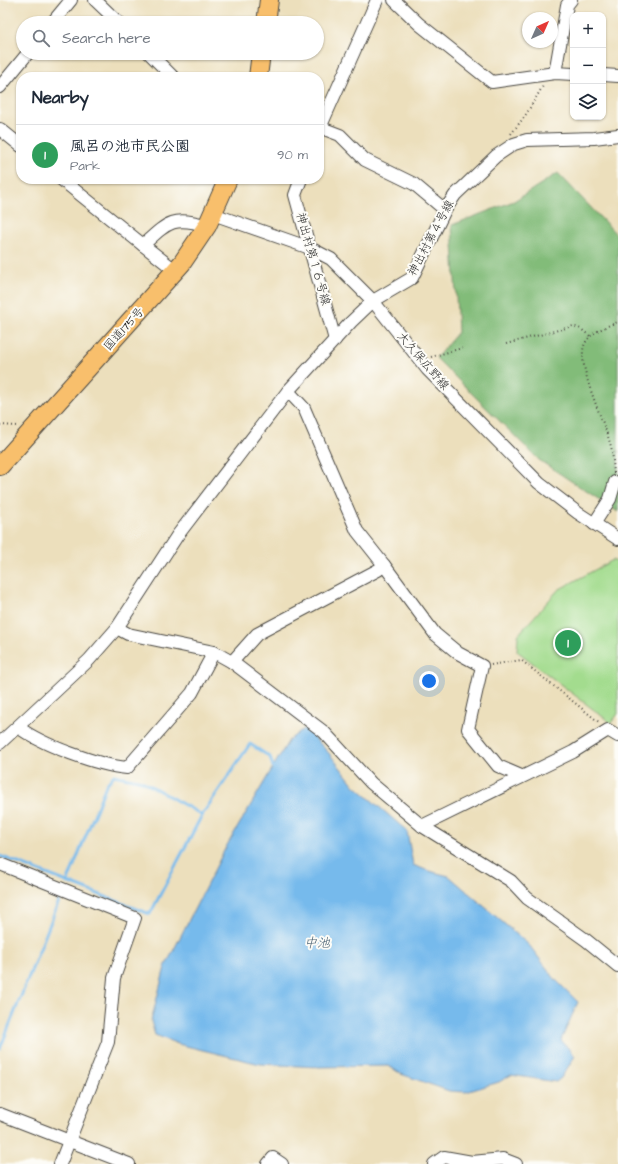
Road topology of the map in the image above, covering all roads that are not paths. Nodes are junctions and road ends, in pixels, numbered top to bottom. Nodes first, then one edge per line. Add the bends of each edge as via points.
1 (71, 0) edge
2 (94, 0) edge
3 (269, 0) edge
4 (376, 0) edge
5 (394, 0) edge
6 (571, 0) edge
7 (58, 16) edge
8 (111, 16) edge
9 (267, 16) edge
10 (22, 60) edge
11 (156, 60) edge
12 (261, 60) edge
13 (168, 72) edge
14 (259, 72) edge
15 (549, 74) junction
16 (570, 74) edge
17 (606, 75) edge
18 (618, 76) edge
19 (0, 87) edge
20 (324, 117) edge
21 (0, 129) edge
22 (324, 130) edge
23 (618, 135) edge
24 (16, 142) edge
25 (67, 184) edge
26 (226, 184) edge
27 (299, 184) edge
28 (445, 210) junction
29 (210, 220) junction
30 (143, 245) junction
31 (310, 248) junction
32 (176, 271) junction
33 (373, 301) junction
34 (335, 340) junction
35 (288, 391) junction
36 (0, 466) edge
37 (615, 482) road end
38 (594, 524) junction
39 (618, 539) edge
40 (384, 565) junction
41 (117, 628) junction
42 (214, 652) junction
43 (232, 662) junction
44 (18, 727) junction
45 (613, 733) edge
46 (0, 743) edge
47 (521, 776) junction
48 (422, 826) junction
49 (0, 864) edge
50 (618, 966) edge
51 (0, 1114) edge
52 (70, 1142) junction
53 (60, 1164) edge
54 (129, 1164) edge
55 (268, 1164) edge
56 (282, 1164) edge
57 (434, 1164) edge
58 (516, 1164) edge

1 - 7 street
2 - 8 street
3 - 9 highway
4 - 20 street
5 - 15 street via 419,24 492,82
6 - 15 street via 567,6
10 - 19 street
11 - 13 street
12 - 14 highway
15 - 16 street
17 - 18 street
21 - 24 street
22 - 28 street via 340,135 365,160 414,184
23 - 28 street, 神出村第４号線 via 527,140 514,144 496,156 455,195
25 - 30 street
26 - 29 highway, 国道175号
27 - 31 street, 神出村第１６号線 via 295,195
28 - 33 street, 神出村第４号線 via 412,278
29 - 30 street, 大久保広野線 via 188,220 165,225
29 - 31 street, 大久保広野線
29 - 32 highway, 国道175号
30 - 32 street
31 - 33 street, 大久保広野線 via 331,259
31 - 34 street, 神出村第１６号線
32 - 36 highway, 国道175号
33 - 34 street, 神出村第４号線
33 - 38 street, 大久保広野線 via 421,361 487,431 539,483
34 - 35 street, 神出村第４号線
35 - 40 street via 304,408 357,531
35 - 41 street, 神出村第４号線 via 177,536
37 - 38 street via 610,499
38 - 39 street, 大久保広野線
40 - 43 street via 257,634
40 - 47 street via 435,634 458,653 482,666 468,729 498,766
41 - 42 street via 128,634
41 - 44 street, 神出村第４号線 via 90,660
42 - 43 street
42 - 44 street via 192,693 127,768 109,766 32,738
43 - 48 street via 324,732 371,783
44 - 46 street, 神出村第４号線
45 - 47 street
47 - 48 street
48 - 50 street via 511,881 526,898
49 - 52 street via 135,918 114,978 108,1042
51 - 52 street
52 - 53 street
52 - 54 street
55 - 56 street via 273,1158
57 - 58 street via 444,1158 472,1162 503,1159

